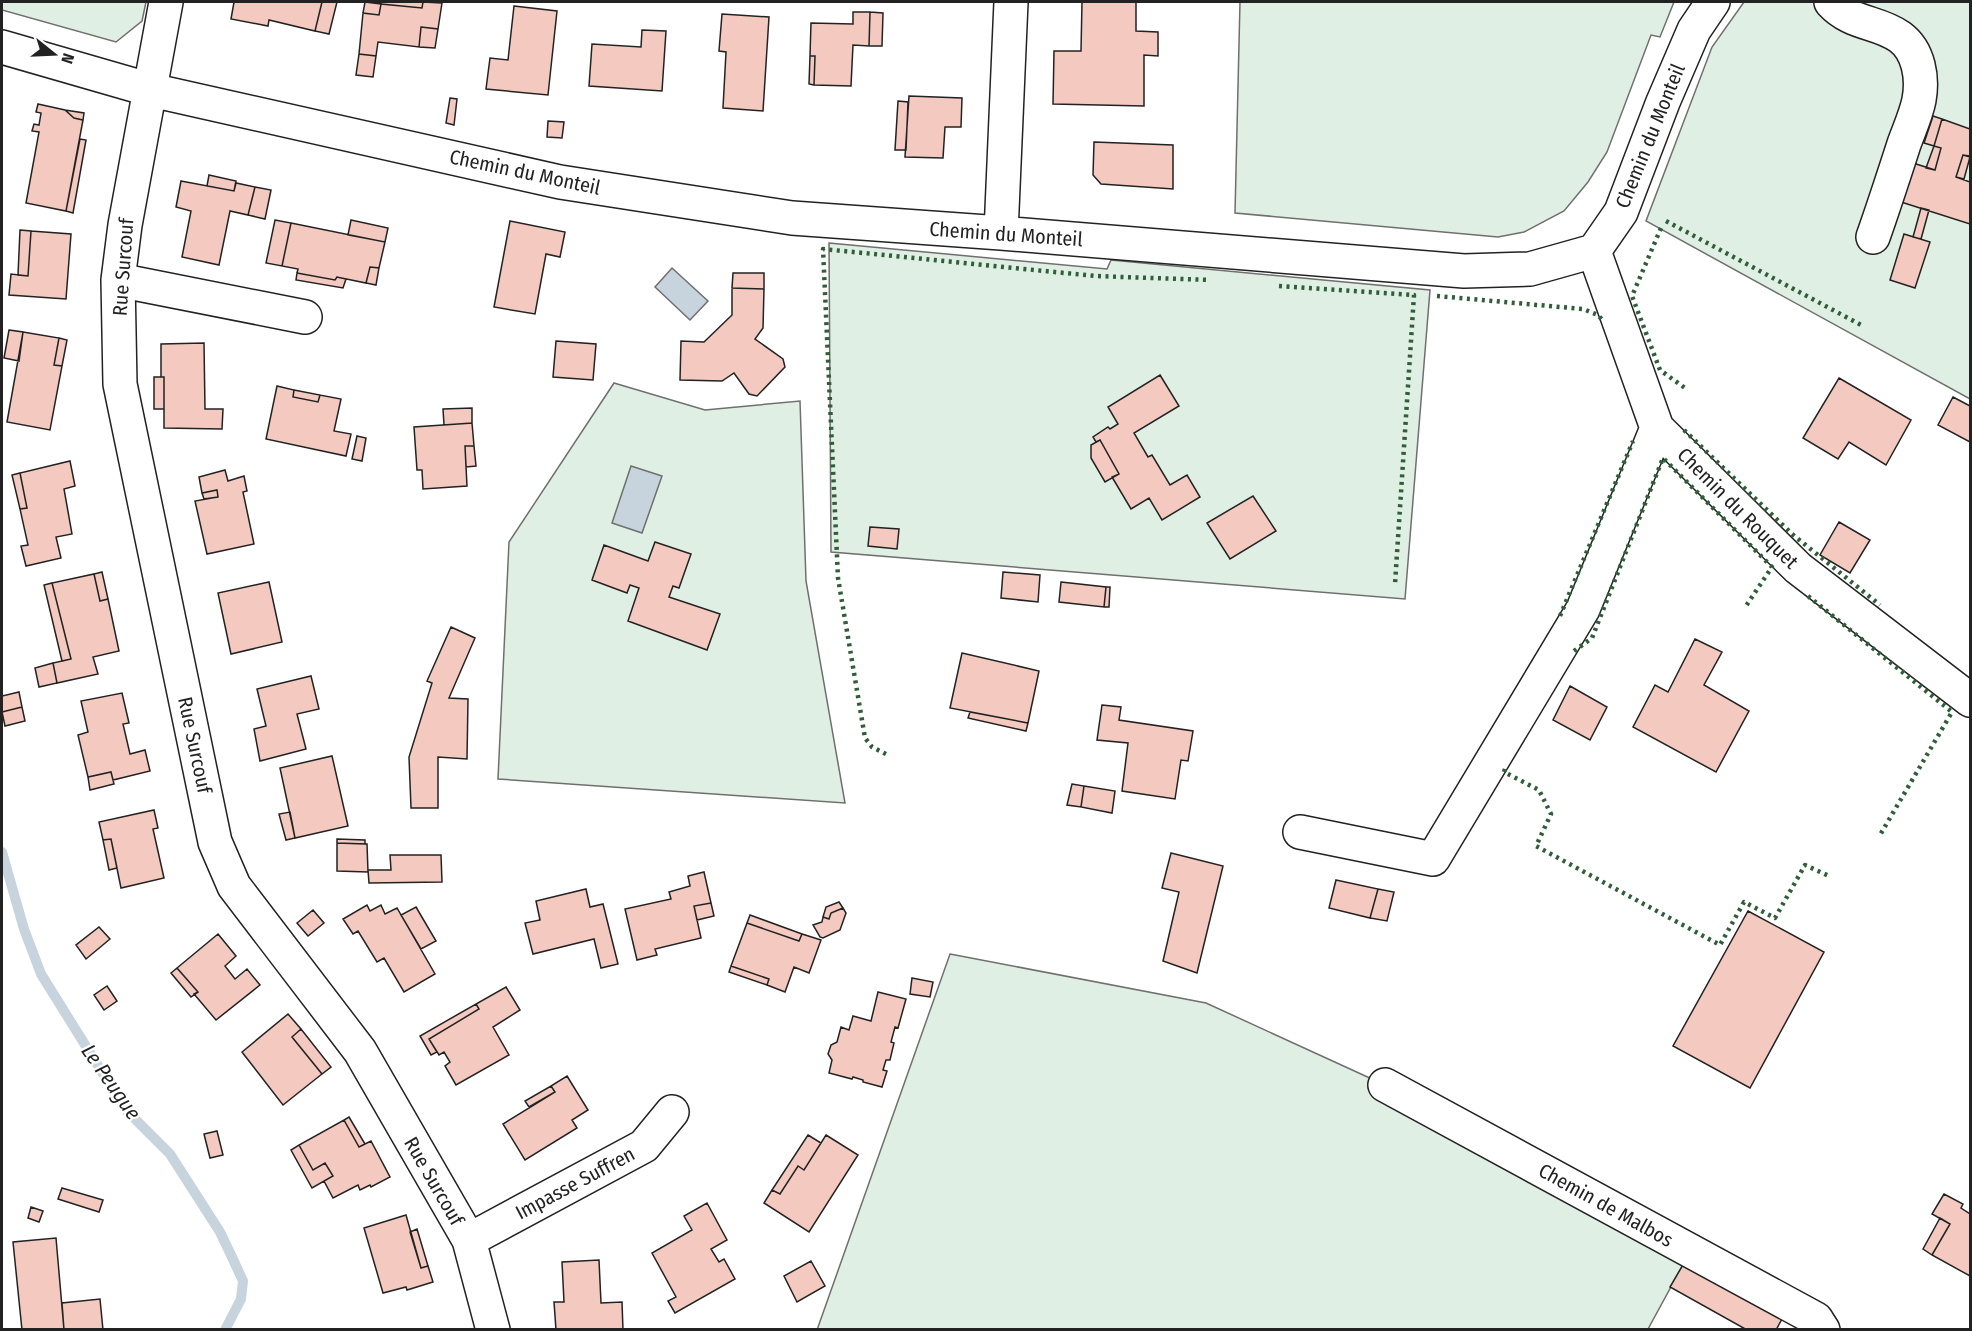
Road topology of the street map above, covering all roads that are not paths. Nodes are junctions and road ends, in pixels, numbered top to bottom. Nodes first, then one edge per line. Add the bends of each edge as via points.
1 (166, 2) edge
2 (1011, 2) edge
3 (1713, 2) edge
4 (1831, 2) edge
5 (2, 47) edge
6 (151, 90) junction
7 (1001, 233) junction
8 (1873, 237) dead end
9 (1594, 251) junction
10 (118, 280) junction
11 (304, 317) dead end
12 (1656, 428) junction
13 (1971, 700) edge
14 (1300, 832) dead end
15 (1385, 1085) dead end
16 (672, 1112) dead end
17 (469, 1240) junction
18 (492, 1329) edge
19 (1823, 1329) edge

1 - 6 street, Rue Surcouf
2 - 7 street
3 - 9 street, Chemin du Monteil via 1694,30 1621,212
4 - 8 street via 1856,21 1900,37 1916,53 1918,63 1919,99
5 - 6 street, Chemin du Monteil
6 - 7 street, Chemin du Monteil via 560,182 792,218
6 - 10 street, Rue Surcouf
7 - 9 street, Chemin du Monteil via 1464,271 1530,269
9 - 12 street, Chemin du Rouquet
10 - 11 street
10 - 17 street, Rue Surcouf via 120,384 215,842 234,886 360,1051
12 - 13 street, Chemin du Rouquet via 1798,568
12 - 14 street via 1583,609 1433,859
15 - 19 street, Chemin de Malbos via 1816,1319
16 - 17 street, Impasse Suffren via 644,1146
17 - 18 street, Rue Surcouf

